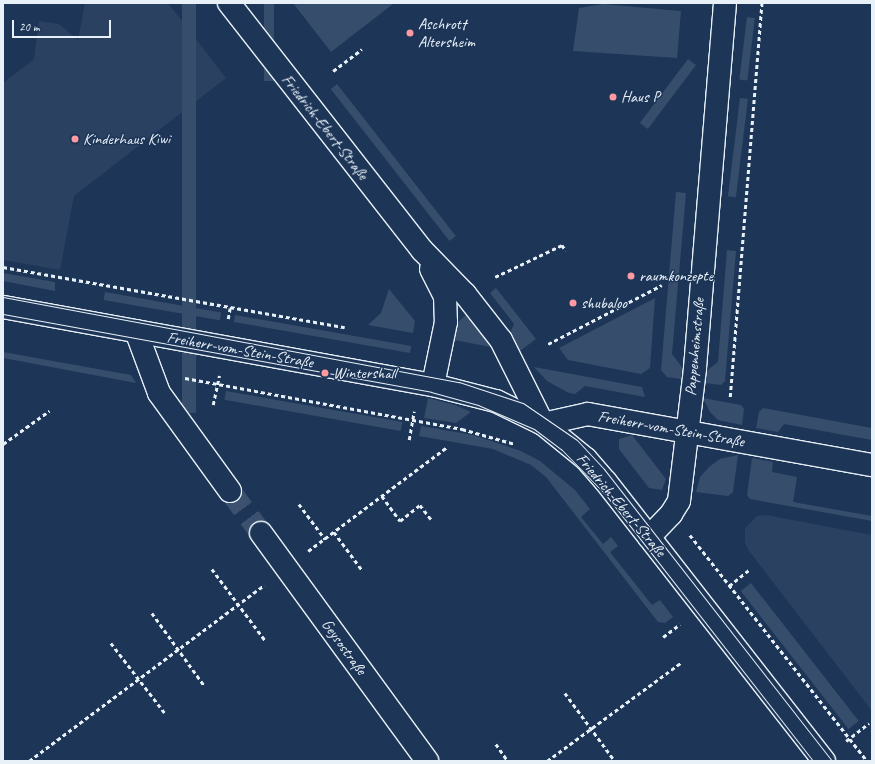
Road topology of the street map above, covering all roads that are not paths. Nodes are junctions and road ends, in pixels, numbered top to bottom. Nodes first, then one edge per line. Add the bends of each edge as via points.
1 (229, 3) edge
2 (726, 3) edge
3 (422, 250) junction
4 (3, 307) edge
5 (136, 330) junction
6 (433, 385) junction
7 (543, 424) junction
8 (687, 432) junction
9 (872, 465) edge
10 (230, 491) tunnel mouth
11 (261, 533) tunnel mouth
12 (649, 537) junction
13 (427, 761) edge
14 (824, 761) edge

1 - 3 street, Friedrich-Ebert-Straße
2 - 8 street, Pappenheimstraße
3 - 6 street, Friedrich-Ebert-Straße via 445,296 446,322
3 - 7 street, Friedrich-Ebert-Straße via 465,294 501,340
4 - 5 street, Freiherr-vom-Stein-Straße
5 - 6 street, Freiherr-vom-Stein-Straße
5 - 10 street via 159,393
6 - 7 street, Freiherr-vom-Stein-Straße via 496,402
7 - 8 street, Freiherr-vom-Stein-Straße via 588,414
7 - 12 street, Friedrich-Ebert-Straße via 586,459
8 - 9 street, Freiherr-vom-Stein-Straße
8 - 12 street, Pappenheimstraße via 678,501 671,514
11 - 13 street, Geysostraße
12 - 14 street, Friedrich-Ebert-Straße

